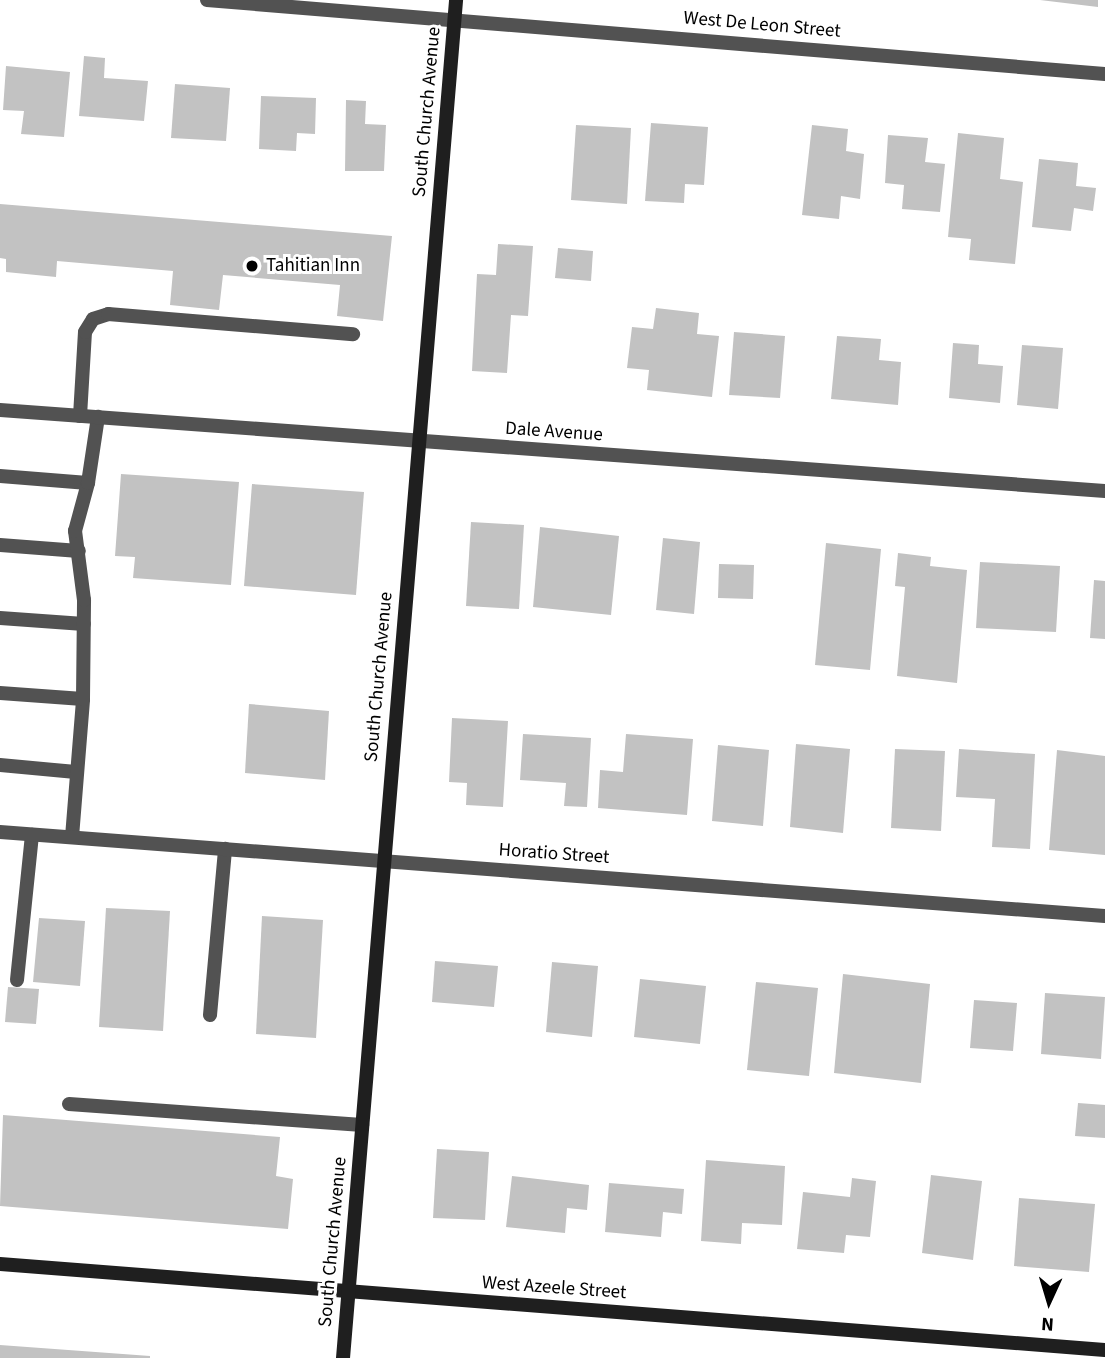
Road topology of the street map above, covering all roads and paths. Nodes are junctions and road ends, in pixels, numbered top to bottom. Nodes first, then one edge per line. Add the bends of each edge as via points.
1 (207, 0) edge
2 (456, 0) edge
3 (455, 18) junction
4 (1105, 74) edge
5 (352, 334) dead end
6 (0, 410) edge
7 (80, 416) junction
8 (98, 417) junction
9 (418, 442) junction
10 (0, 476) edge
11 (88, 483) junction
12 (1105, 491) edge
13 (0, 545) edge
14 (79, 551) junction
15 (0, 618) edge
16 (84, 624) junction
17 (0, 693) edge
18 (83, 699) junction
19 (0, 765) edge
20 (76, 772) junction
21 (0, 832) edge
22 (32, 835) junction
23 (72, 837) junction
24 (225, 849) junction
25 (383, 860) junction
26 (1105, 916) edge
27 (17, 980) dead end
28 (210, 1015) dead end
29 (69, 1104) dead end
30 (362, 1125) junction
31 (0, 1264) edge
32 (348, 1291) junction
33 (1105, 1350) edge
34 (343, 1358) edge

1 - 3 street, West De Leon Street
2 - 3 street, South Church Avenue
3 - 4 street, West De Leon Street
3 - 9 street, South Church Avenue
5 - 7 street via 108,314 93,319 85,332
6 - 7 street, Dale Avenue
7 - 8 street, Dale Avenue
8 - 9 street, Dale Avenue
8 - 11 street
9 - 12 street, Dale Avenue
9 - 25 street, South Church Avenue
10 - 11 street
11 - 14 street via 75,531
13 - 14 street
14 - 16 street
15 - 16 street
16 - 18 street
17 - 18 street
18 - 20 street
19 - 20 street
20 - 23 street
21 - 22 street, Horatio Street
22 - 23 street, Horatio Street
22 - 27 street
23 - 24 street, Horatio Street
24 - 25 street, Horatio Street
24 - 28 street
25 - 26 street, Horatio Street
25 - 30 street, South Church Avenue
29 - 30 street
30 - 32 street, South Church Avenue
31 - 32 street, West Azeele Street
32 - 33 street, West Azeele Street
32 - 34 street, South Church Avenue

